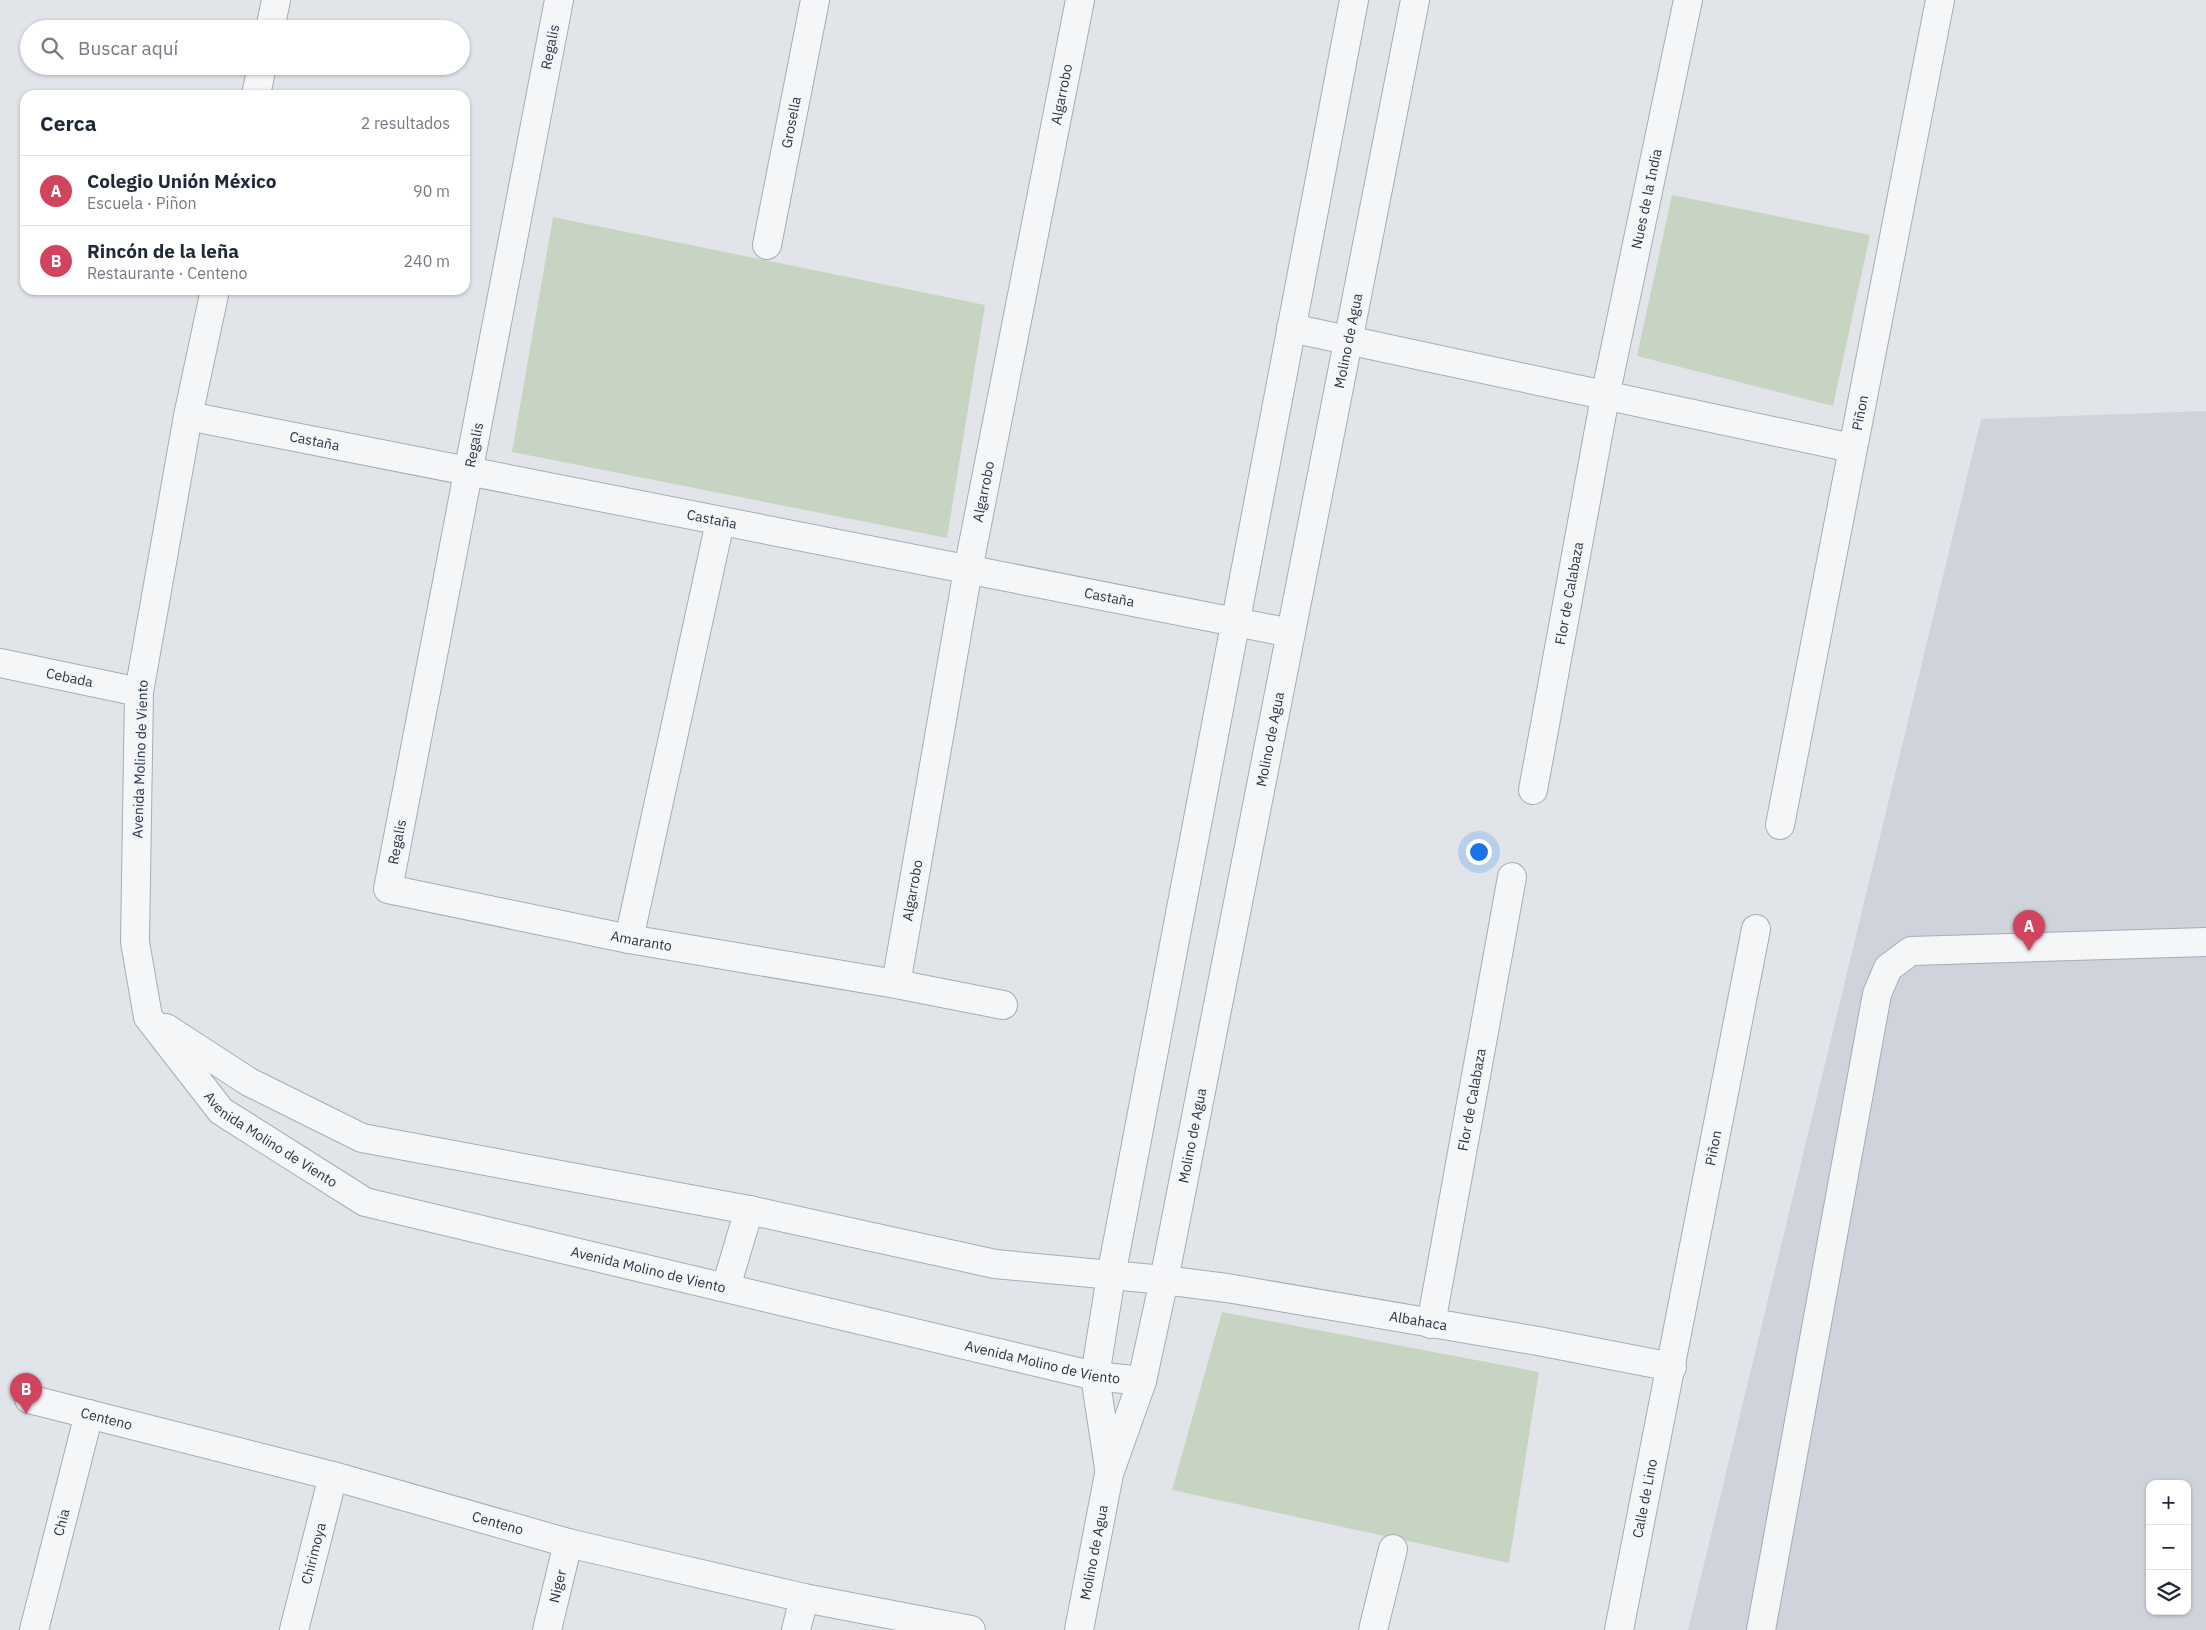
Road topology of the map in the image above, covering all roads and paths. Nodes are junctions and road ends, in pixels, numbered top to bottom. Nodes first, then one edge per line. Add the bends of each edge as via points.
1 (276, 0) edge
2 (559, 0) edge
3 (815, 0) edge
4 (1080, 0) edge
5 (1354, 0) edge
6 (1415, 0) edge
7 (1688, 0) edge
8 (1940, 0) edge
9 (272, 20) edge
10 (260, 75) edge
11 (257, 90) edge
12 (767, 245) dead end
13 (214, 295) edge
14 (1291, 328) junction
15 (1347, 340) junction
16 (1605, 397) junction
17 (188, 416) junction
18 (1852, 448) junction
19 (469, 472) junction
20 (720, 522) junction
21 (968, 570) junction
22 (1234, 623) junction
23 (1291, 633) junction
24 (0, 663) edge
25 (140, 692) junction
26 (1533, 790) dead end
27 (1780, 825) dead end
28 (1512, 877) dead end
29 (388, 889) joint
30 (1756, 929) dead end
31 (629, 939) junction
32 (2206, 942) edge
33 (896, 984) junction
34 (1003, 1005) dead end
35 (148, 1017) junction
36 (749, 1210) junction
37 (1111, 1276) junction
38 (1164, 1280) junction
39 (726, 1286) junction
40 (1431, 1324) junction
41 (1672, 1367) junction
42 (1095, 1376) junction
43 (1142, 1381) junction
44 (29, 1399) dead end
45 (89, 1414) junction
46 (1109, 1474) junction
47 (333, 1476) junction
48 (568, 1543) junction
49 (1393, 1549) dead end
50 (804, 1598) junction
51 (34, 1630) edge
52 (294, 1630) edge
53 (547, 1630) edge
54 (796, 1630) edge
55 (971, 1630) edge
56 (1080, 1630) edge
57 (1373, 1630) edge
58 (1619, 1630) edge
59 (1761, 1630) edge

1 - 9 street
2 - 19 street, Regalis
3 - 12 street, Grosella
4 - 21 street, Algarrobo
5 - 14 street, Molino de Agua
6 - 15 street, Molino de Agua
7 - 16 street, Nues de la India
8 - 18 street, Piñon
10 - 11 street
13 - 17 street, Avenida Molino de Viento
14 - 15 street
14 - 22 street, Molino de Agua
15 - 16 street
15 - 23 street, Molino de Agua
16 - 18 street
16 - 26 street, Flor de Calabaza
17 - 19 street, Castaña
17 - 25 street, Avenida Molino de Viento
18 - 27 street, Piñon
19 - 20 street, Castaña
19 - 29 street, Regalis
20 - 21 street, Castaña
20 - 31 street
21 - 22 street, Castaña
21 - 33 street, Algarrobo
22 - 23 street, Castaña
22 - 37 street, Molino de Agua
23 - 38 street, Molino de Agua
24 - 25 street, Cebada
25 - 35 street, Avenida Molino de Viento via 135,942
28 - 40 street, Flor de Calabaza
29 - 31 street, Amaranto
30 - 41 street, Piñon
31 - 33 street, Amaranto
32 - 59 street via 1911,951 1888,968 1877,994
33 - 34 street, Amaranto
35 - 36 street, Albahaca via 250,1082 362,1138
35 - 39 street, Avenida Molino de Viento via 221,1111 365,1202
36 - 37 street, Albahaca via 995,1264
36 - 39 street
37 - 38 street, Albahaca
37 - 42 street, Molino de Agua
38 - 40 street, Albahaca
38 - 43 street, Molino de Agua
39 - 42 street, Avenida Molino de Viento
40 - 41 street, Albahaca
41 - 58 street, Calle de Lino
42 - 43 street, Avenida Molino de Viento
42 - 46 street, Molino de Agua
43 - 46 street, Molino de Agua
44 - 45 street, Centeno
45 - 47 street, Centeno
45 - 51 street, Chia
46 - 56 street, Molino de Agua
47 - 48 street, Centeno
47 - 52 street, Chirimoya
48 - 50 street, Centeno
48 - 53 street, Niger
49 - 57 street
50 - 54 street
50 - 55 street, Centeno

